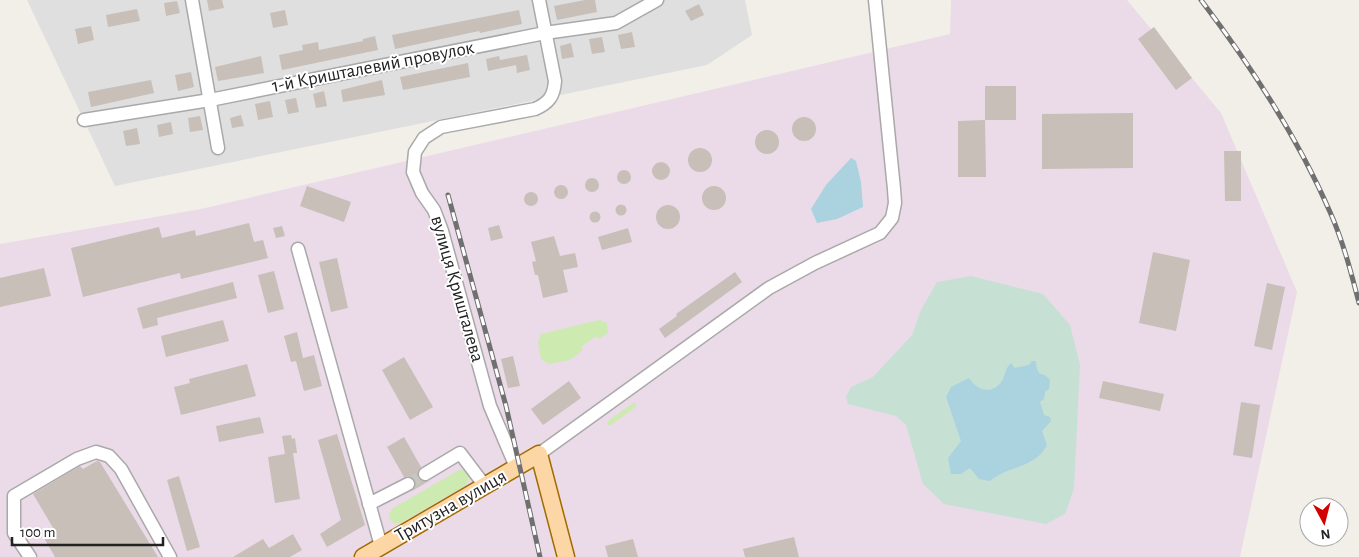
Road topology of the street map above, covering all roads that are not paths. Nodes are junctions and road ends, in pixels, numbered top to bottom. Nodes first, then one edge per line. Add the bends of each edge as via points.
1 (192, 0) edge
2 (539, 0) edge
3 (657, 0) edge
4 (876, 0) edge
5 (545, 33) junction
6 (210, 100) junction
7 (84, 120) dead end
8 (218, 148) dead end
9 (298, 249) dead end
10 (539, 454) junction
11 (516, 467) junction
12 (425, 474) tunnel mouth
13 (408, 484) tunnel mouth
14 (486, 486) junction
15 (370, 504) junction
16 (381, 546) junction
17 (30, 557) edge
18 (170, 557) edge
19 (363, 557) edge
20 (566, 557) edge

1 - 6 street
2 - 5 street, вулиця Кришталева
3 - 5 street, 1-й Кришталевий провулок via 616,23
4 - 10 street via 895,203 892,218 880,233 768,288
5 - 6 street, 1-й Кришталевий провулок
5 - 11 street, вулиця Кришталева via 554,81 554,92 547,103 535,109 441,127 424,138 415,152 413,172 442,231 490,406
6 - 7 street, 1-й Кришталевий провулок
6 - 8 street
9 - 15 street
10 - 11 main road, Тритузна вулиця
10 - 20 main road
11 - 14 main road, Тритузна вулиця
12 - 14 street via 460,453
13 - 15 street
14 - 16 main road, Тритузна вулиця
15 - 16 street
16 - 19 main road, Тритузна вулиця
17 - 18 street via 14,533 14,496 77,459 96,452 109,456 121,469

